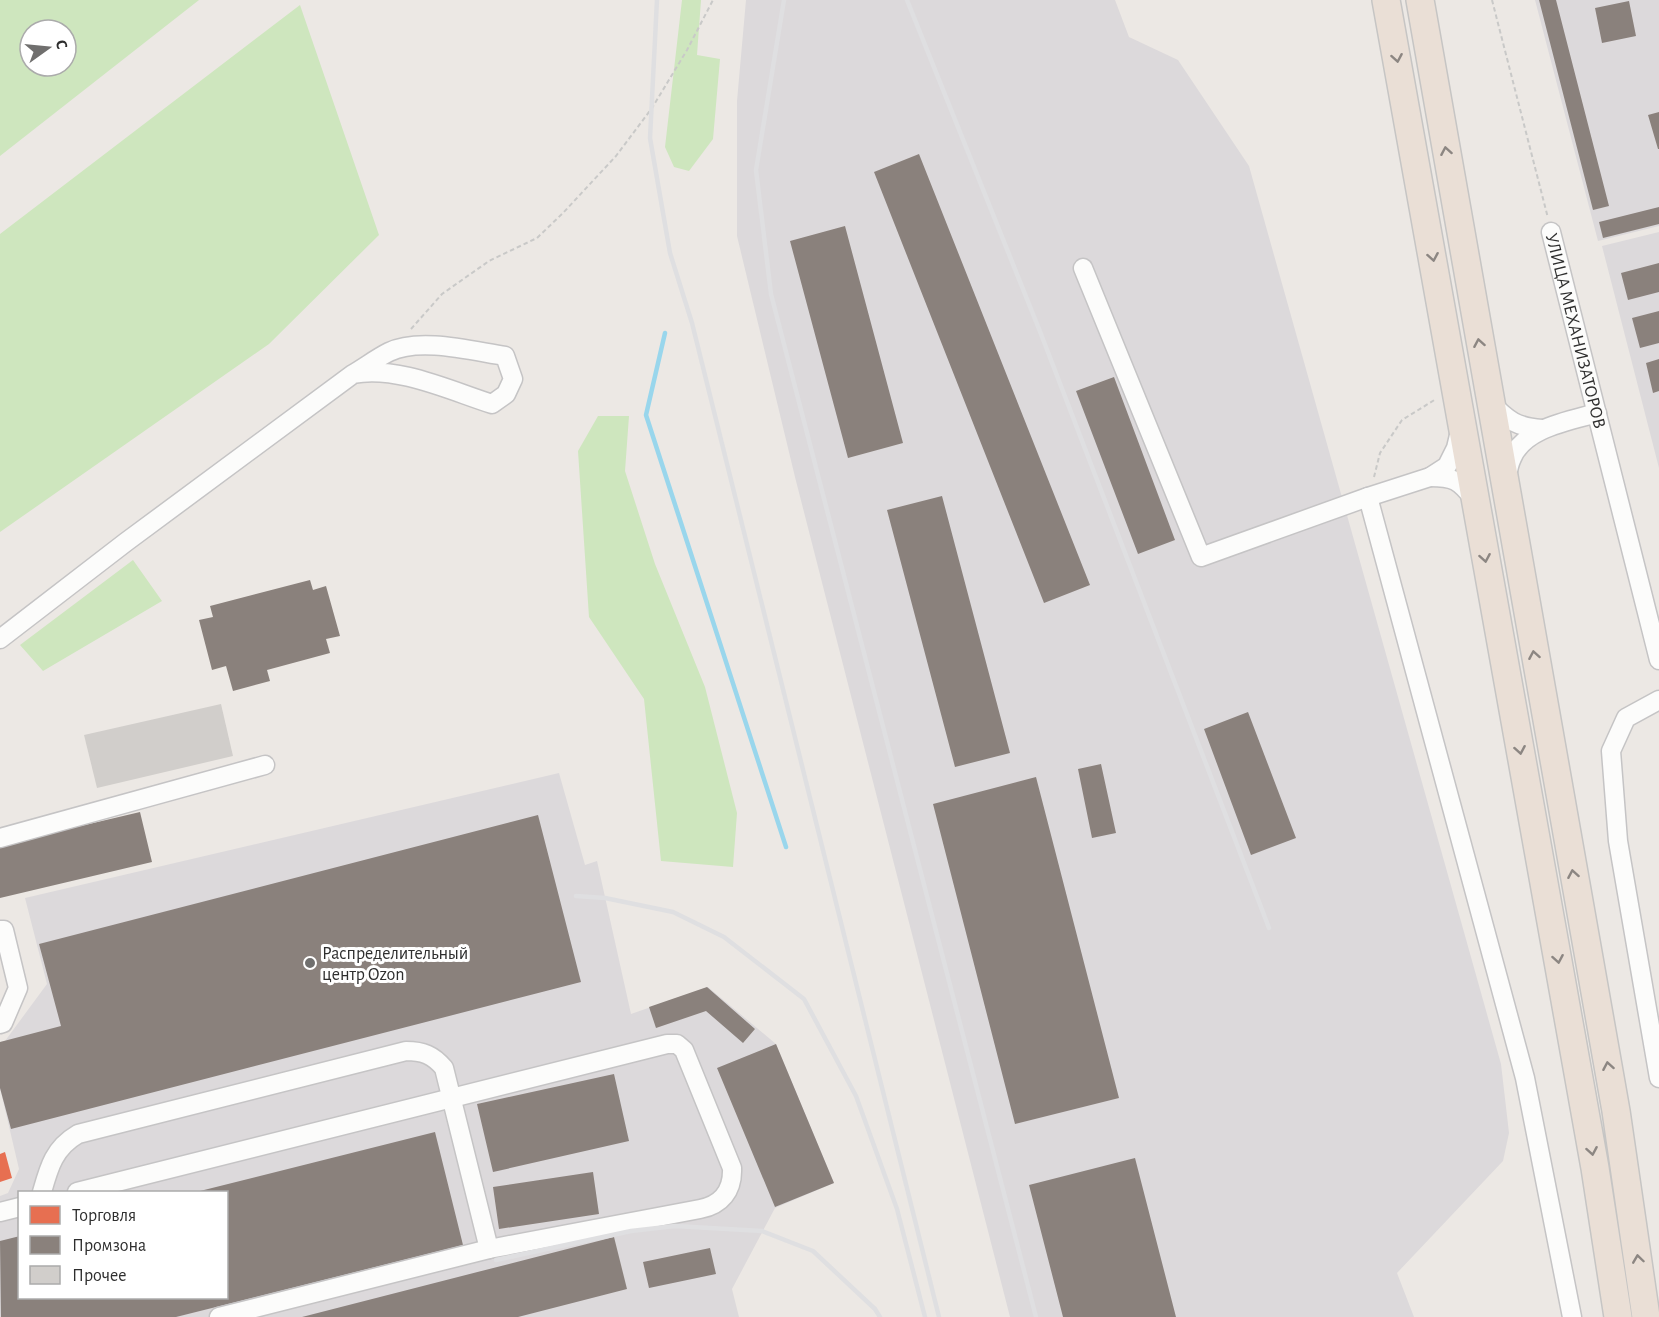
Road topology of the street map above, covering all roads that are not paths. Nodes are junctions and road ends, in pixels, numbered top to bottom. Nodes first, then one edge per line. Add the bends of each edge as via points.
1 (1386, 0) edge
2 (1420, 0) edge
3 (1551, 232) road end
4 (1083, 267) dead end
5 (353, 374) junction
6 (1489, 401) junction
7 (1596, 413) junction
8 (1462, 426) junction
9 (1542, 429) junction
10 (1431, 477) junction
11 (1504, 486) junction
12 (1368, 497) junction
13 (1475, 500) junction
14 (0, 639) edge
15 (1659, 660) edge
16 (1659, 700) edge
17 (265, 765) dead end
18 (0, 838) edge
19 (0, 930) edge
20 (0, 1024) edge
21 (1659, 1078) edge
22 (452, 1098) junction
23 (42, 1191) edge
24 (81, 1191) edge
25 (18, 1208) edge
26 (0, 1212) edge
27 (489, 1249) junction
28 (219, 1317) edge
29 (1572, 1317) edge
30 (1618, 1317) edge
31 (1646, 1317) edge

1 -> 8 highway
6 -> 2 highway
3 - 7 street, УЛИЦА МЕХАНИЗАТОРОВ
4 - 12 street via 1201,557
5 - 5 street via 391,351 438,346 505,356 513,379 506,394 492,404 398,374
5 - 14 street
6 - 9 street via 1506,418 1524,427
6 - 11 highway
7 - 9 street
7 - 15 street, УЛИЦА МЕХАНИЗАТОРОВ
8 - 10 street via 1447,466
8 - 13 highway
9 - 11 street via 1512,456
10 - 12 street
10 - 13 street via 1456,480
31 -> 11 highway via 1616,1111
12 - 29 street via 1524,1078
13 -> 30 highway via 1585,1110
16 - 21 street via 1626,718 1611,751 1618,841
17 - 18 street
19 - 20 street via 18,988
22 - 23 street via 444,1068 437,1060 418,1051 406,1052 78,1134 59,1148
22 - 24 street
22 - 27 street
22 - 27 street via 677,1044 684,1050 731,1163 728,1192 709,1208
25 - 26 street
27 - 28 street

